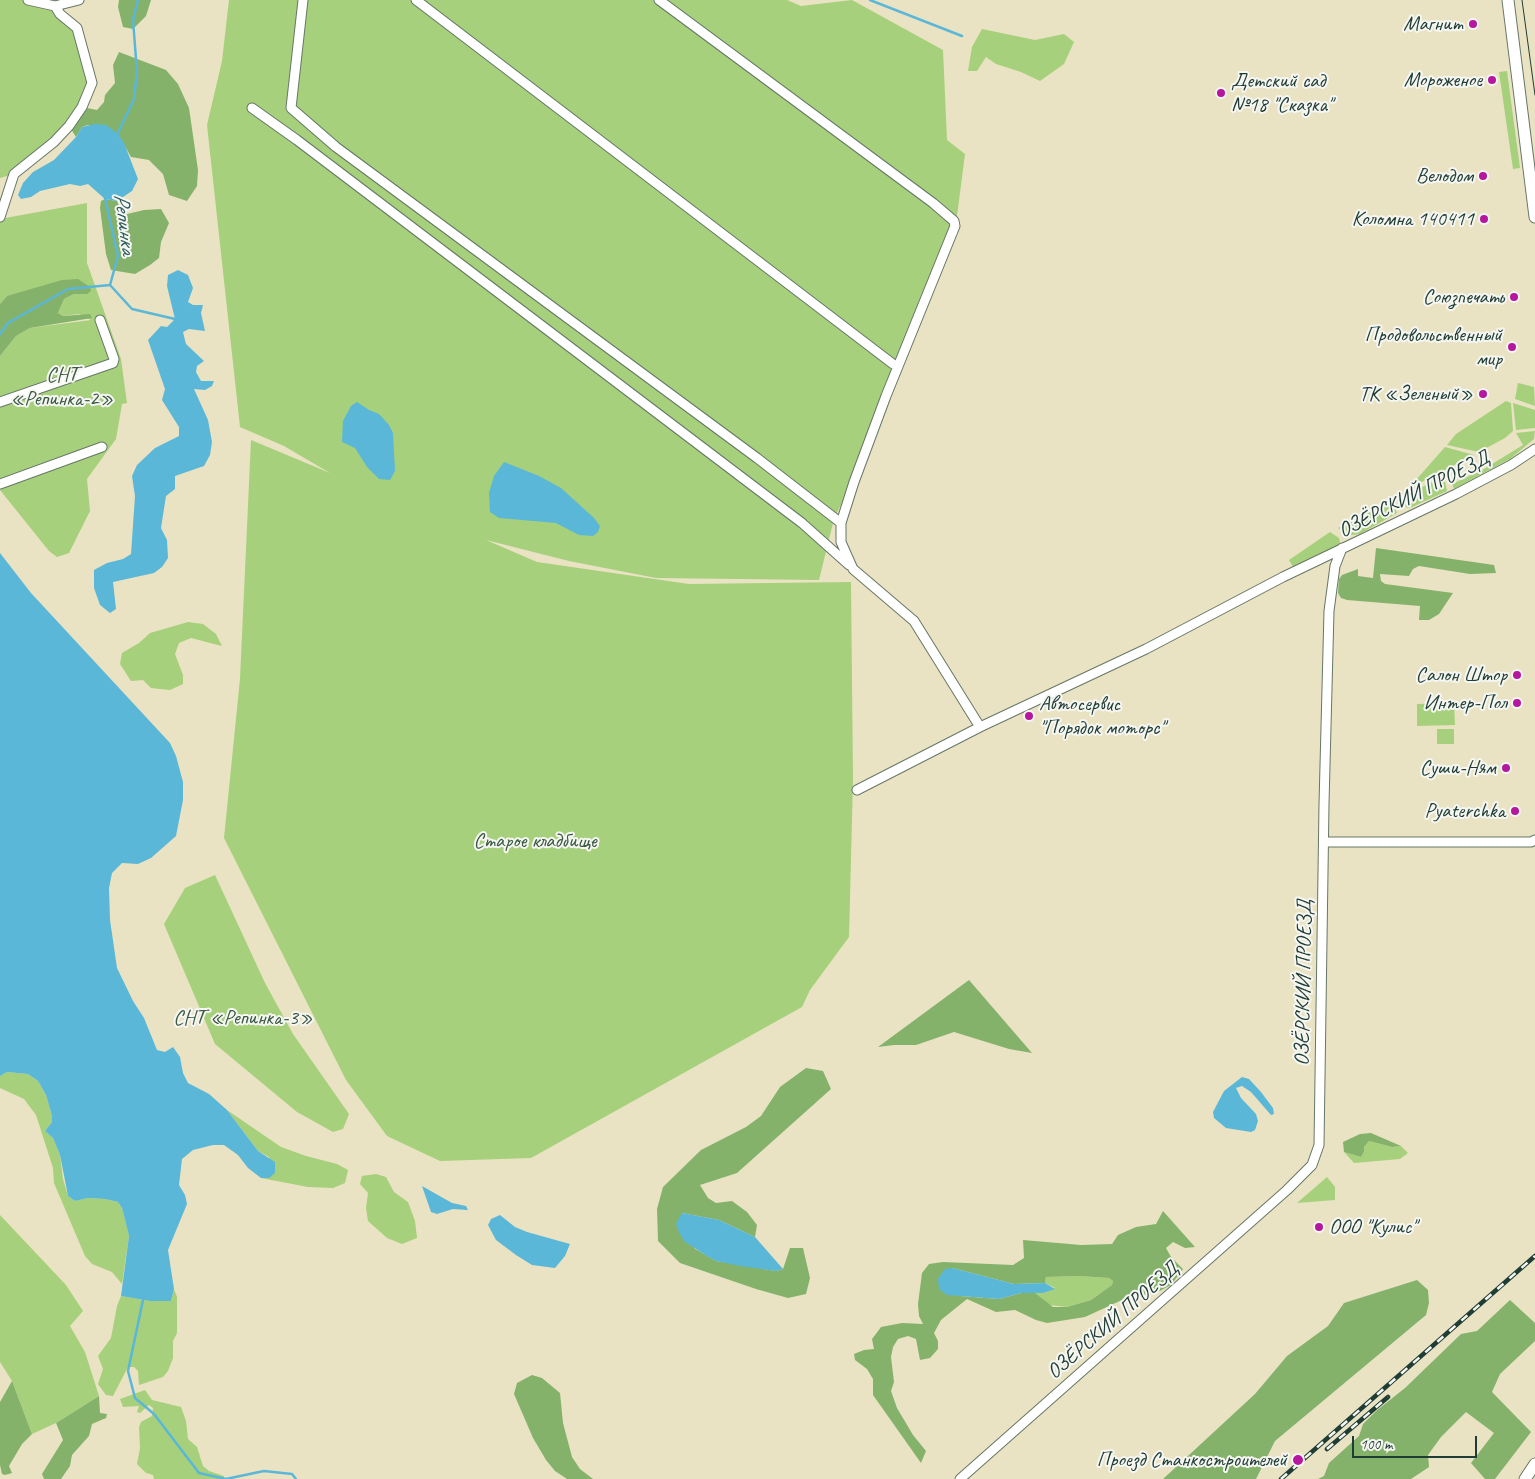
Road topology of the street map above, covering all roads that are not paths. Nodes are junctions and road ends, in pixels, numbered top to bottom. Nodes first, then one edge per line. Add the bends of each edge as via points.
1 (28, 0) edge
2 (79, 0) edge
3 (303, 0) edge
4 (416, 0) edge
5 (659, 0) edge
6 (1508, 0) edge
7 (55, 6) junction
8 (252, 108) dead end
9 (1535, 217) edge
10 (0, 218) edge
11 (100, 320) dead end
12 (893, 364) dead end
13 (0, 402) edge
14 (102, 447) dead end
15 (1535, 448) edge
16 (0, 484) edge
17 (840, 523) junction
18 (1342, 548) junction
19 (853, 569) junction
20 (980, 727) junction
21 (857, 790) dead end
22 (1535, 840) edge
23 (1324, 842) junction
24 (1535, 1464) edge
25 (960, 1479) edge
26 (1525, 1479) edge

1 - 7 street
2 - 7 street
3 - 17 street via 291,108 336,147
4 - 12 street
5 - 17 street via 954,221 955,226 886,396
6 - 9 main road
7 - 10 street via 77,28 92,83 70,126 14,174
8 - 19 street via 802,523
11 - 13 street via 113,363
14 - 16 street
15 - 18 street, ОЗЁРСКИЙ ПРОЕЗД via 1456,494
17 - 19 street via 841,542
18 - 20 street via 1146,649
18 - 23 street, ОЗЁРСКИЙ ПРОЕЗД via 1335,566 1329,611
19 - 20 street via 914,621
20 - 21 street
22 - 23 street
23 - 25 street, ОЗЁРСКИЙ ПРОЕЗД via 1319,1146 1312,1165
24 - 26 main road

